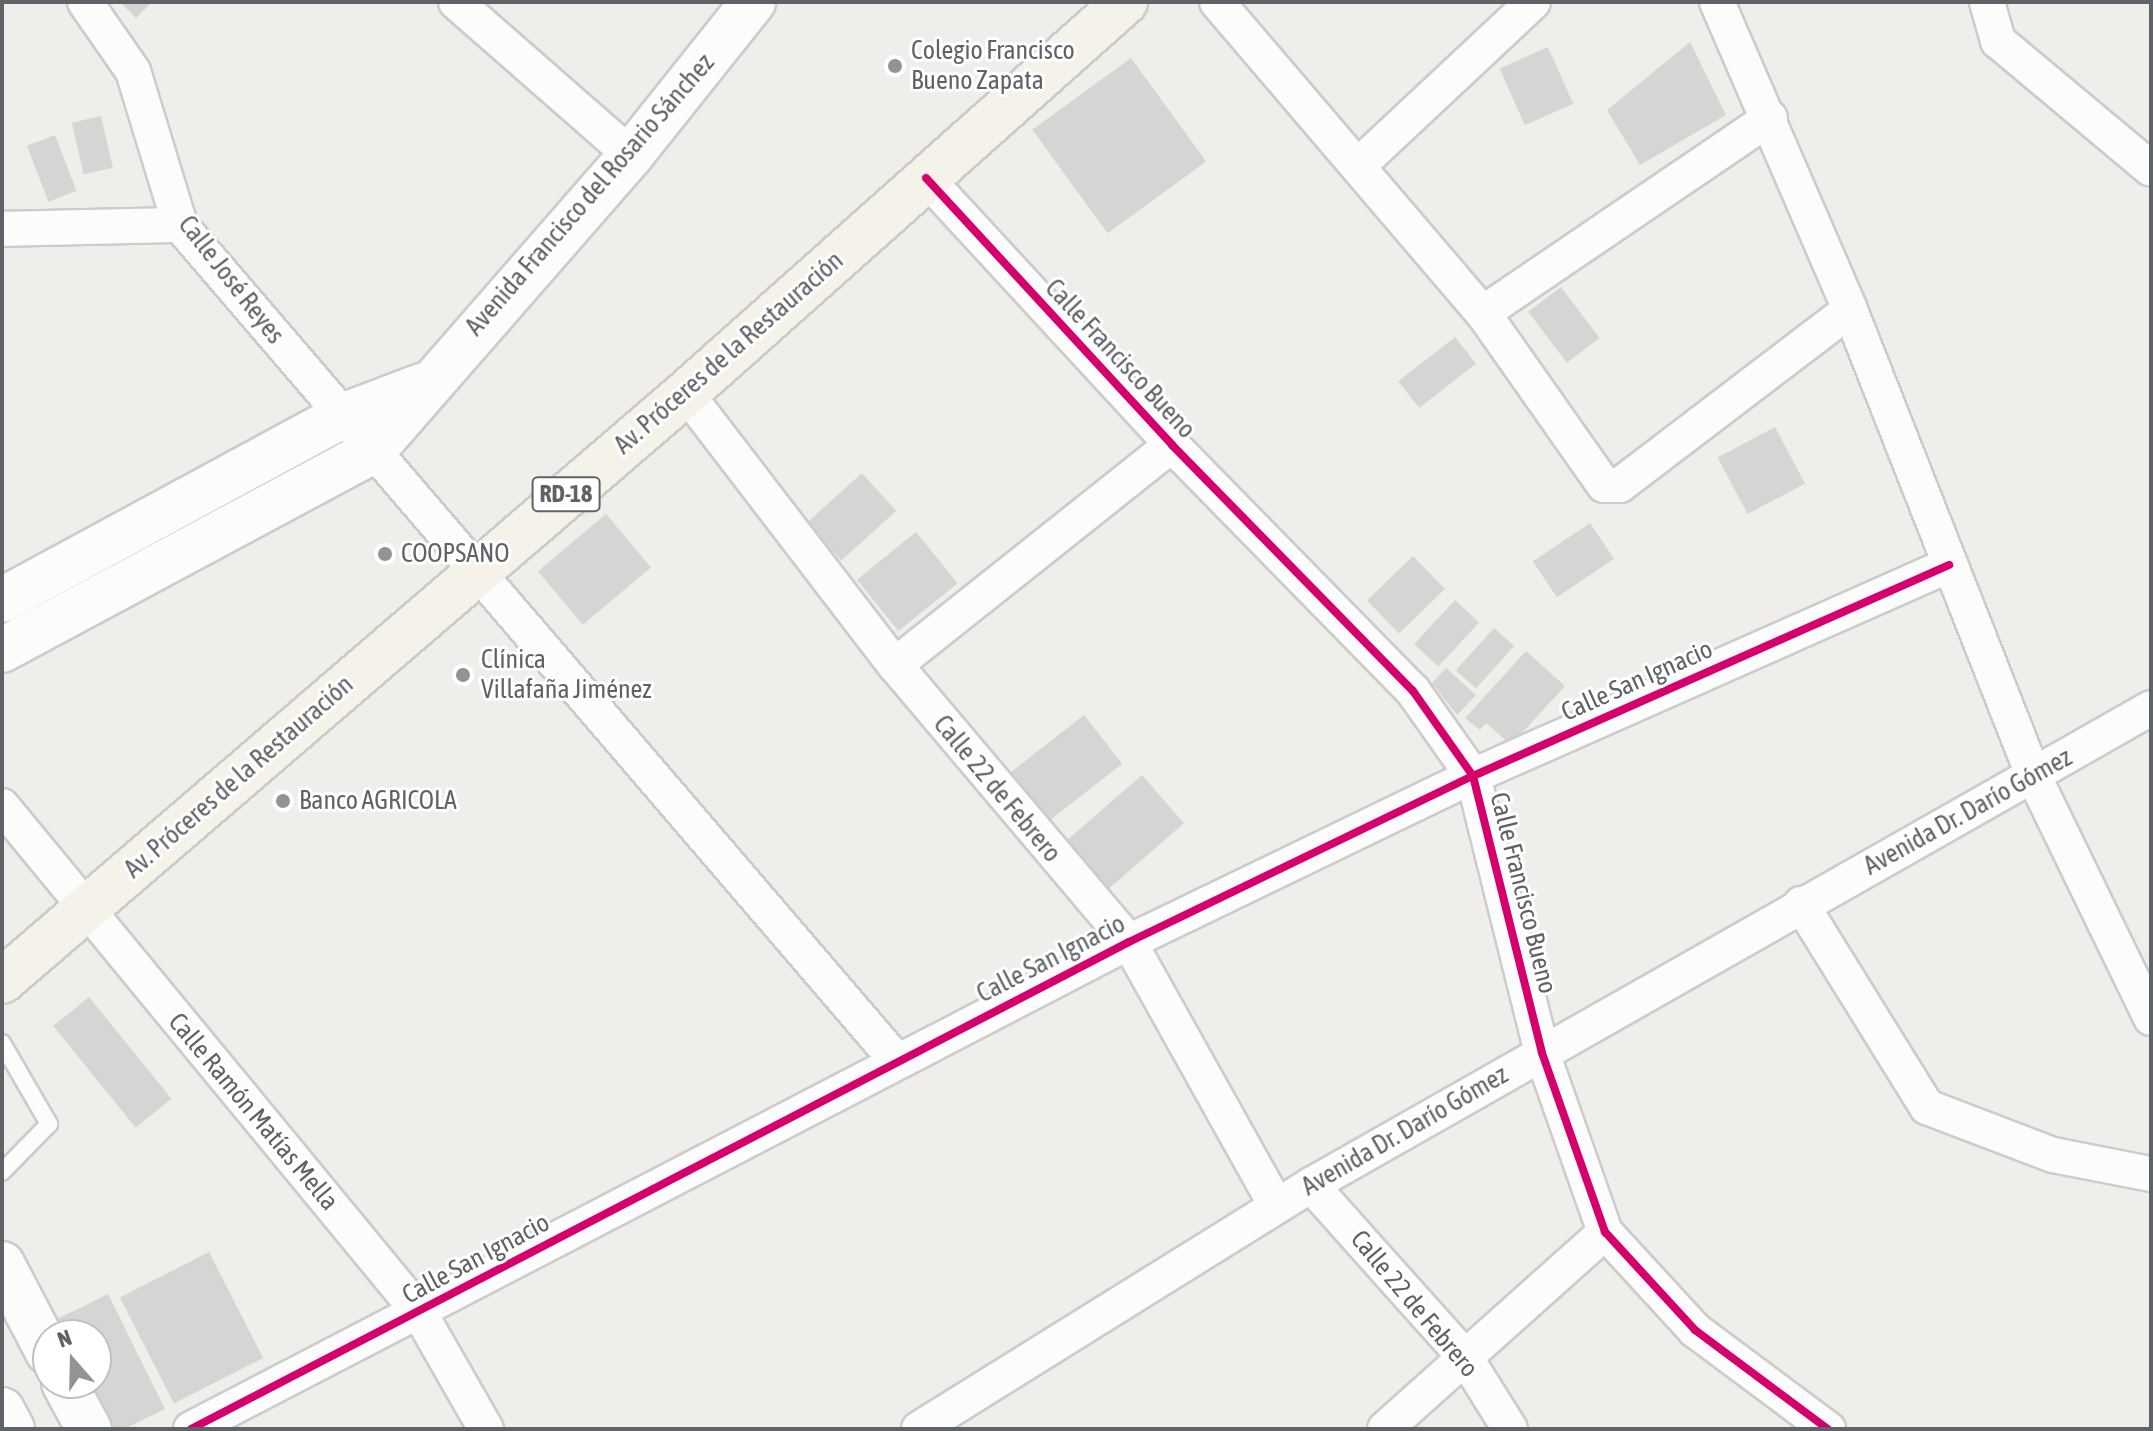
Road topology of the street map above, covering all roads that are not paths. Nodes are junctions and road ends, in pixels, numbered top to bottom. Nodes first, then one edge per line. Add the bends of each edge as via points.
1 (85, 2) edge
2 (456, 2) edge
3 (753, 2) edge
4 (1125, 2) edge
5 (1217, 2) edge
6 (1533, 2) edge
7 (1717, 2) edge
8 (1991, 3) edge
9 (1770, 118) junction
10 (631, 155) junction
11 (1359, 165) junction
12 (2151, 169) edge
13 (926, 178) junction
14 (180, 225) junction
15 (2, 229) edge
16 (1850, 310) junction
17 (1483, 313) junction
18 (424, 385) junction
19 (686, 393) junction
20 (342, 416) junction
21 (1172, 445) junction
22 (372, 452) junction
23 (1949, 565) junction
24 (478, 569) junction
25 (2, 600) edge
26 (2, 650) edge
27 (895, 665) junction
28 (2151, 708) edge
29 (1473, 776) junction
30 (2034, 777) junction
31 (2, 806) edge
32 (1801, 904) junction
33 (86, 911) junction
34 (1129, 942) junction
35 (2, 981) edge
36 (2151, 1018) edge
37 (2, 1043) edge
38 (1542, 1053) junction
39 (896, 1060) junction
40 (2, 1172) edge
41 (2151, 1174) edge
42 (1311, 1185) junction
43 (1276, 1205) junction
44 (1605, 1232) junction
45 (2, 1264) edge
46 (419, 1312) junction
47 (32, 1321) edge
48 (1465, 1357) junction
49 (73, 1399) edge
50 (2, 1410) edge
51 (12, 1429) edge
52 (89, 1429) edge
53 (191, 1429) edge
54 (486, 1429) edge
55 (919, 1429) edge
56 (1385, 1429) edge
57 (1510, 1429) edge
58 (1828, 1429) edge

1 - 14 street, Calle José Reyes via 133,71
2 - 10 street
3 - 10 main road, Avenida Francisco del Rosario Sánchez
4 - 13 main road, Av. Próceres de la Restauración / RD-18
5 - 11 street
6 - 11 street
7 - 9 street
8 - 12 street via 1998,41
9 - 16 street
9 - 17 street
10 - 18 main road, Avenida Francisco del Rosario Sánchez
11 - 17 street
13 - 19 main road, Av. Próceres de la Restauración / RD-18
13 - 21 street, Calle Francisco Bueno
14 - 15 street
14 - 20 street, Calle José Reyes
16 - 17 street via 1620,485 1604,485
16 - 23 street
18 - 20 main road, Avenida Francisco del Rosario Sánchez
18 - 22 main road, Avenida Francisco del Rosario Sánchez
19 - 24 main road, Av. Próceres de la Restauración / RD-18
19 - 27 street, Calle 22 de Febrero
20 - 22 street, Calle José Reyes
20 - 25 main road, Avenida Francisco del Rosario Sánchez
21 - 27 street
21 - 29 street, Calle Francisco Bueno via 1413,691
22 - 24 street, Calle José Reyes
22 - 26 main road, Avenida Francisco del Rosario Sánchez
23 - 29 street, Calle San Ignacio
23 - 30 street
24 - 33 main road, Av. Próceres de la Restauración / RD-18
24 - 39 street, Calle José Reyes
27 - 34 street, Calle 22 de Febrero
28 - 30 street, Avenida Dr. Darío Gómez
29 - 34 street, Calle San Ignacio
29 - 38 street, Calle Francisco Bueno
30 - 32 street, Avenida Dr. Darío Gómez
30 - 36 street
31 - 33 street, Calle Ramón Matías Mella
32 - 38 street, Avenida Dr. Darío Gómez
32 - 41 street via 1927,1107 2053,1155
33 - 35 main road, Av. Próceres de la Restauración / RD-18
33 - 46 street, Calle Ramón Matías Mella
34 - 39 street, Calle San Ignacio
34 - 43 street, Calle 22 de Febrero
37 - 40 lane via 49,1124
38 - 42 street, Avenida Dr. Darío Gómez
38 - 44 street, Calle Francisco Bueno
39 - 46 street, Calle San Ignacio
42 - 43 street, Avenida Dr. Darío Gómez
42 - 48 street, Calle 22 de Febrero
43 - 55 street, Avenida Dr. Darío Gómez
44 - 48 street
44 - 58 street, Calle Francisco Bueno via 1695,1330
45 - 47 main road
46 - 53 street, Calle San Ignacio
46 - 54 street, Calle Ramón Matías Mella
48 - 56 street
48 - 57 street, Calle 22 de Febrero
49 - 52 main road
50 - 51 main road

